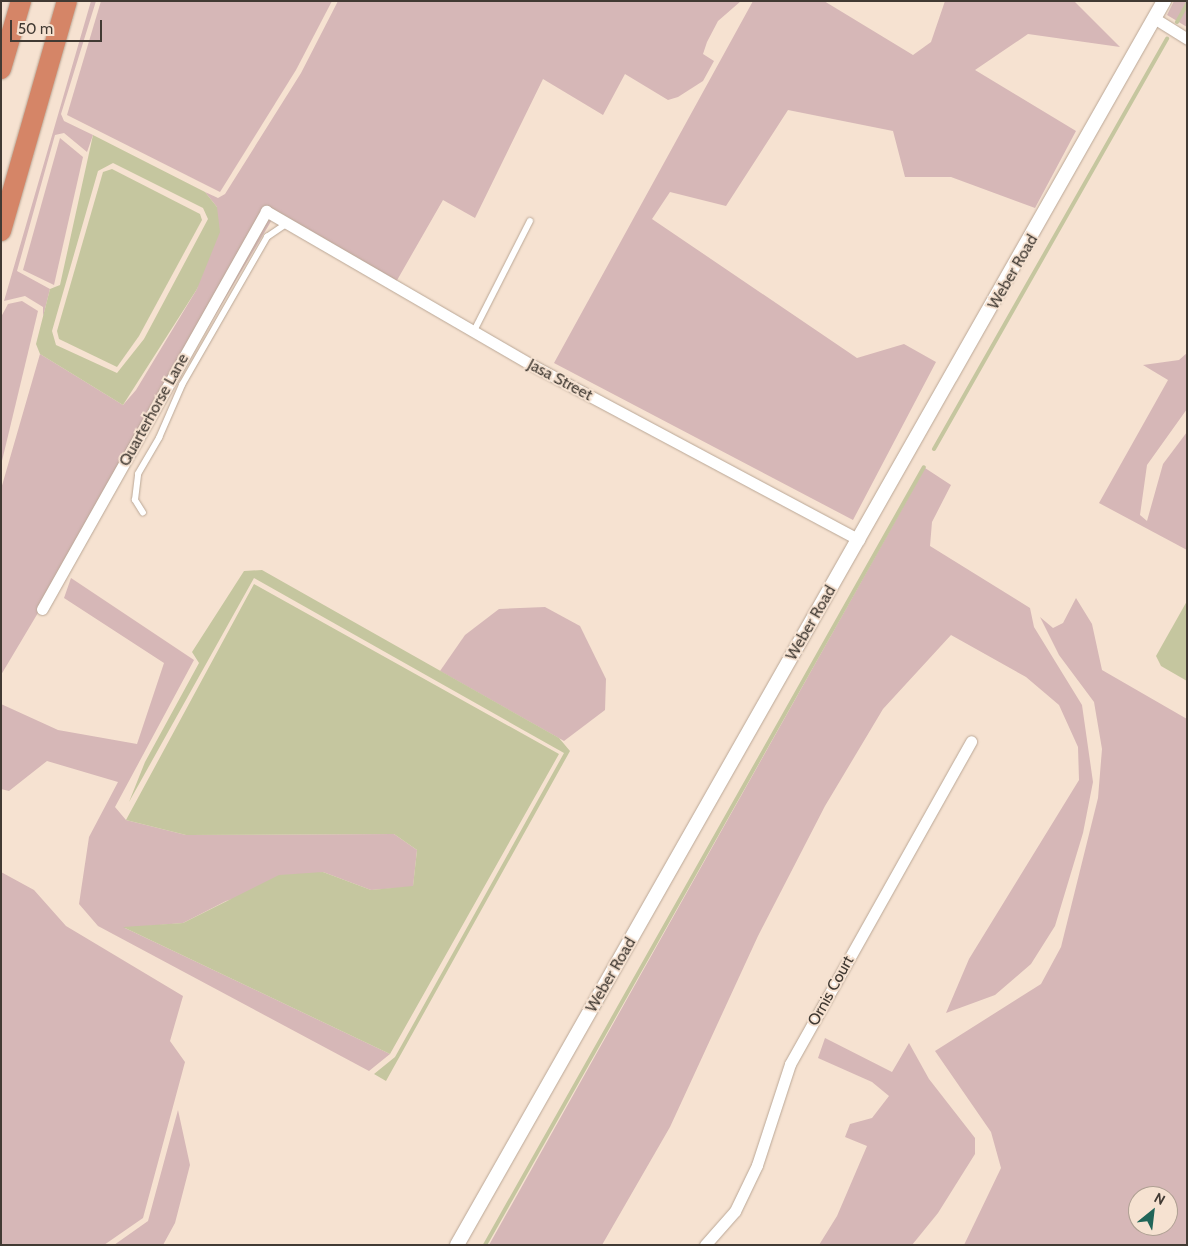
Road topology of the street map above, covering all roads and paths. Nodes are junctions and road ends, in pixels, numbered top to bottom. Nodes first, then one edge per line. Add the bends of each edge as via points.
1 (21, 1) edge
2 (67, 1) edge
3 (1164, 1) edge
4 (1154, 18) junction
5 (1187, 39) edge
6 (1, 69) edge
7 (266, 211) joint
8 (530, 221) dead end
9 (288, 223) junction
10 (1, 231) edge
11 (474, 331) junction
12 (144, 513) dead end
13 (860, 540) junction
14 (42, 609) dead end
15 (971, 741) dead end
16 (457, 1245) edge
17 (705, 1245) edge

1 - 6 highway
2 - 10 highway
3 - 4 street, Weber Road
4 - 5 street
4 - 13 street, Weber Road
7 - 9 street, Jasa Street
7 - 14 street, Quarterhorse Lane
8 - 11 lane
9 - 11 street, Jasa Street
9 - 12 lane via 267,237 182,385 160,438 138,474 135,500
11 - 13 street, Jasa Street
13 - 16 street, Weber Road
15 - 17 street, Ornis Court via 790,1064 757,1165 735,1211

